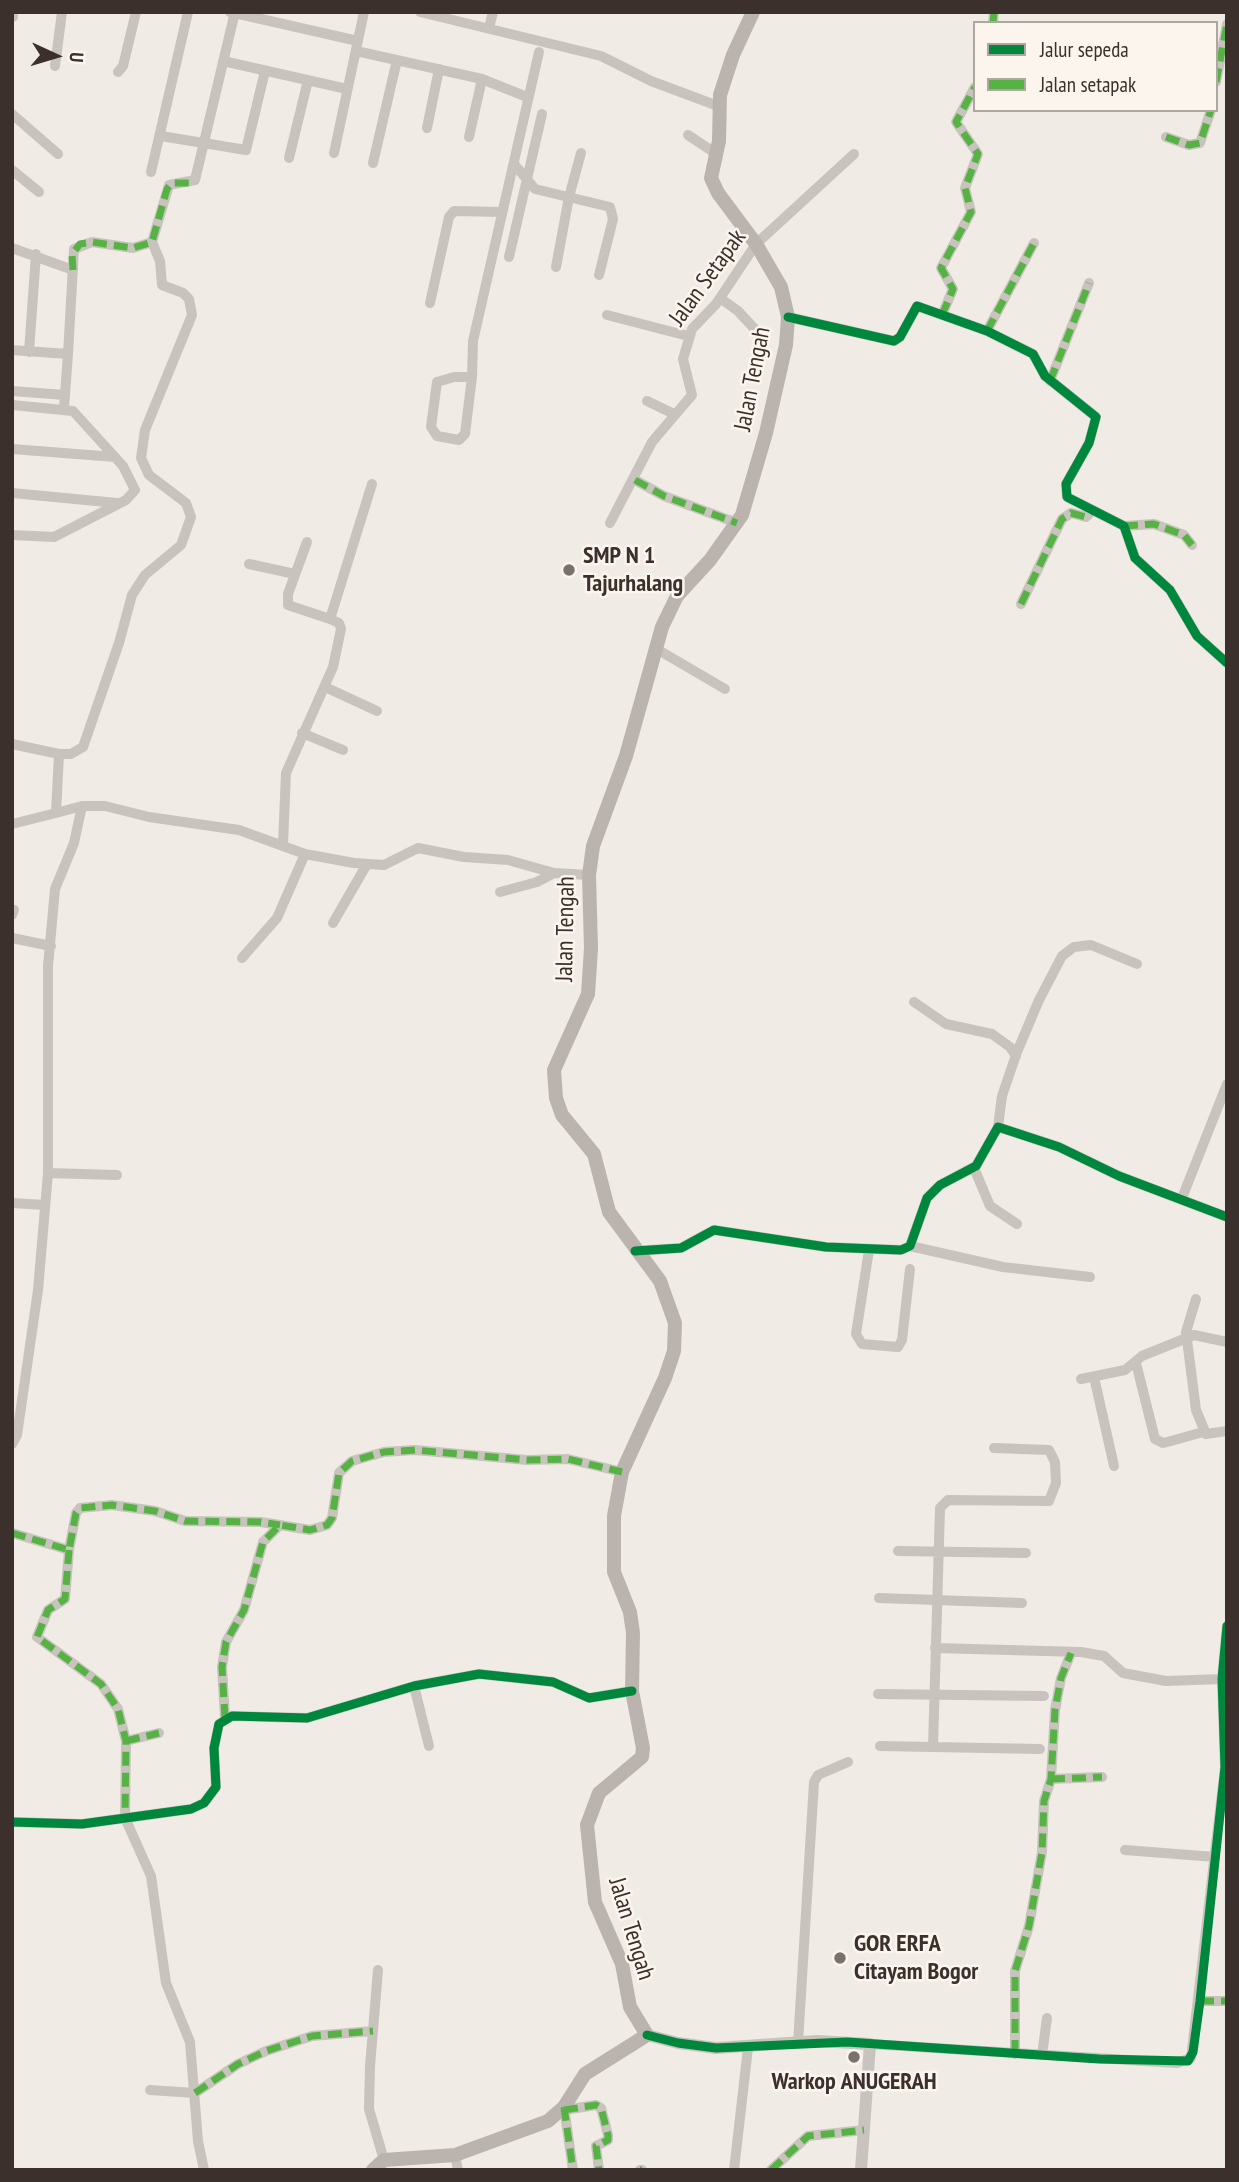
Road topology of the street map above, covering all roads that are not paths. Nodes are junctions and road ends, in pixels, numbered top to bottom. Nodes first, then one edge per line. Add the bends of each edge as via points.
1 (62, 12) edge
2 (136, 12) edge
3 (188, 12) edge
4 (364, 12) edge
5 (420, 12) edge
6 (493, 12) edge
7 (753, 12) edge
8 (233, 13) edge
9 (1227, 24) edge
10 (489, 28) junction
11 (532, 39) junction
12 (551, 44) junction
13 (357, 46) junction
14 (540, 52) junction
15 (397, 60) junction
16 (223, 61) junction
17 (54, 66) dead end
18 (439, 69) junction
19 (265, 71) junction
20 (1218, 71) edge
21 (118, 72) dead end
22 (482, 79) junction
23 (308, 80) junction
24 (347, 89) junction
25 (973, 91) edge
26 (527, 97) junction
27 (718, 106) junction
28 (1210, 112) edge
29 (12, 114) edge
30 (542, 114) dead end
31 (428, 128) dead end
32 (688, 135) dead end
33 (161, 136) junction
34 (469, 137) dead end
35 (1166, 137) dead end
36 (204, 143) junction
37 (334, 153) dead end
38 (581, 153) dead end
39 (715, 153) junction
40 (854, 153) dead end
41 (58, 154) dead end
42 (289, 158) dead end
43 (373, 163) dead end
44 (514, 164) junction
45 (12, 170) edge
46 (151, 172) dead end
47 (525, 180) junction
48 (39, 192) dead end
49 (569, 197) junction
50 (502, 212) junction
51 (152, 242) junction
52 (1034, 243) dead end
53 (756, 244) junction
54 (12, 248) edge
55 (36, 254) junction
56 (509, 257) dead end
57 (556, 267) dead end
58 (74, 270) junction
59 (599, 275) dead end
60 (1089, 283) dead end
61 (720, 298) junction
62 (430, 303) dead end
63 (607, 315) dead end
64 (942, 315) junction
65 (789, 317) junction
66 (988, 331) junction
67 (688, 336) junction
68 (762, 337) dead end
69 (12, 351) edge
70 (29, 352) junction
71 (68, 354) junction
72 (472, 377) junction
73 (1050, 381) junction
74 (12, 391) edge
75 (65, 395) junction
76 (647, 401) dead end
77 (12, 405) edge
78 (64, 408) junction
79 (674, 414) junction
80 (12, 449) edge
81 (115, 457) junction
82 (635, 480) junction
83 (372, 484) dead end
84 (12, 493) edge
85 (118, 503) junction
86 (1092, 511) junction
87 (610, 523) dead end
88 (737, 523) junction
89 (1124, 526) junction
90 (12, 535) edge
91 (307, 542) dead end
92 (1192, 545) dead end
93 (249, 564) dead end
94 (295, 574) junction
95 (1021, 604) dead end
96 (330, 619) junction
97 (655, 648) junction
98 (1227, 663) edge
99 (325, 687) junction
100 (725, 689) dead end
101 (377, 710) dead end
102 (302, 733) junction
103 (12, 744) edge
104 (343, 750) dead end
105 (59, 754) junction
106 (82, 806) junction
107 (55, 813) junction
108 (12, 824) edge
109 (283, 844) junction
110 (305, 854) junction
111 (367, 864) junction
112 (554, 873) junction
113 (589, 874) junction
114 (500, 892) dead end
115 (333, 923) dead end
116 (12, 938) edge
117 (51, 946) junction
118 (242, 958) dead end
119 (1137, 964) dead end
120 (914, 1002) dead end
121 (1016, 1056) junction
122 (1227, 1084) edge
123 (998, 1127) junction
124 (974, 1168) junction
125 (48, 1173) junction
126 (117, 1175) dead end
127 (1182, 1198) junction
128 (12, 1203) edge
129 (45, 1205) junction
130 (1227, 1217) edge
131 (1017, 1224) dead end
132 (909, 1246) junction
133 (869, 1250) junction
134 (635, 1251) junction
135 (910, 1269) dead end
136 (1090, 1277) dead end
137 (1196, 1299) dead end
138 (1186, 1339) junction
139 (1226, 1340) edge
140 (1136, 1363) junction
141 (1094, 1377) junction
142 (1081, 1379) dead end
143 (1227, 1431) edge
144 (1203, 1432) junction
145 (12, 1444) edge
146 (994, 1448) dead end
147 (1114, 1466) dead end
148 (622, 1472) junction
149 (280, 1525) junction
150 (12, 1534) edge
151 (69, 1550) junction
152 (898, 1551) dead end
153 (938, 1551) junction
154 (1026, 1553) dead end
155 (879, 1598) dead end
156 (936, 1601) junction
157 (1022, 1603) dead end
158 (1227, 1626) edge
159 (935, 1648) junction
160 (1071, 1653) junction
161 (1222, 1679) junction
162 (414, 1686) junction
163 (632, 1691) junction
164 (877, 1694) dead end
165 (934, 1694) junction
166 (1044, 1696) dead end
167 (225, 1718) junction
168 (159, 1733) dead end
169 (126, 1741) junction
170 (429, 1746) dead end
171 (880, 1746) dead end
172 (933, 1747) junction
173 (1040, 1749) dead end
174 (848, 1762) dead end
175 (1102, 1777) dead end
176 (1051, 1779) junction
177 (125, 1818) junction
178 (12, 1822) edge
179 (1125, 1850) dead end
180 (1215, 1861) junction
181 (1227, 1867) edge
182 (378, 1970) dead end
183 (1200, 2001) junction
184 (1227, 2001) edge
185 (1047, 2018) dead end
186 (373, 2031) junction
187 (648, 2035) junction
188 (798, 2043) junction
189 (870, 2044) junction
190 (748, 2048) junction
191 (1015, 2054) junction
192 (1042, 2055) junction
193 (150, 2090) dead end
194 (195, 2093) junction
195 (564, 2108) junction
196 (864, 2130) junction
197 (384, 2160) junction
198 (456, 2162) edge
199 (204, 2170) edge
200 (373, 2170) edge
201 (573, 2170) edge
202 (599, 2170) edge
203 (734, 2170) edge
204 (771, 2170) edge
205 (861, 2170) edge

1 - 17 street
2 - 21 street
3 - 33 street
4 - 13 street
5 - 10 street
6 - 10 street
7 - 27 main road, Jalan Tengah via 733,55
8 - 13 street
8 - 16 street
9 - 20 street
10 - 11 street
11 - 12 street
11 - 14 street
12 - 14 street
12 - 27 street via 618,63 651,81
13 - 15 street
13 - 24 street
14 - 26 street
15 - 18 street
15 - 43 street
16 - 19 street
16 - 36 street
18 - 22 street
18 - 31 street
19 - 23 street
19 - 36 street via 247,149
22 - 26 street
22 - 34 street
23 - 24 street
23 - 42 street
24 - 37 street
25 - 64 street via 956,122 978,154 965,188 971,212 941,268 953,289
26 - 44 street
27 - 39 main road, Jalan Tengah
28 - 35 street via 1200,143 1189,145
29 - 41 street
30 - 47 street
32 - 39 street
33 - 36 street
33 - 46 street
36 - 51 street via 194,181 172,183 167,189
38 - 49 street
39 - 53 main road, Jalan Tengah via 711,168 714,186
40 - 53 street, Jalan Setapak
44 - 47 street
44 - 50 street
45 - 48 street
47 - 49 street via 535,189
47 - 56 street
49 - 57 street
49 - 59 street via 612,211
50 - 62 street via 454,211 449,217
50 - 72 street via 473,341
51 - 58 street via 134,248 80,244 72,254
51 - 105 street via 162,285 183,293 192,315 142,438 141,458 149,475 186,503 191,517 181,545 145,575 132,595 83,747
52 - 66 street
53 - 61 street, Jalan Setapak
53 - 65 main road, Jalan Tengah via 780,287
54 - 55 street
55 - 58 street
55 - 70 street
58 - 71 street
60 - 73 street
61 - 67 street, Jalan Setapak
61 - 68 street
63 - 67 street
64 - 65 street via 917,306 894,341
64 - 66 street
65 - 88 main road, Jalan Tengah via 766,433
66 - 73 street via 1032,354
67 - 79 street, Jalan Setapak via 683,359 693,392
69 - 70 street
70 - 71 street
71 - 75 street
72 - 72 street via 463,438 433,434 438,382
73 - 86 street via 1096,417 1089,443 1065,489 1067,497
74 - 75 street
75 - 78 street
76 - 79 street
77 - 78 street
78 - 81 street via 81,418
79 - 82 street, Jalan Setapak via 652,442
80 - 81 street
81 - 85 street via 135,490
82 - 87 street, Jalan Setapak
82 - 88 street
83 - 96 street
84 - 85 street
85 - 90 street via 54,537
86 - 89 street
86 - 95 street via 1086,517 1069,514 1062,519
88 - 97 main road, Jalan Tengah via 677,596
89 - 92 street via 1154,524 1184,535
89 - 98 street via 1131,553 1170,590 1197,636
91 - 94 street
93 - 94 street
94 - 96 street via 288,605
96 - 99 street via 341,629
97 - 100 street
97 - 113 main road, Jalan Tengah via 626,756 593,846
99 - 101 street
99 - 102 street
102 - 104 street
102 - 109 street via 284,785
103 - 105 street
105 - 107 street
106 - 107 street
106 - 109 street via 239,830
106 - 117 street via 74,843 57,880
107 - 108 street
109 - 110 street
110 - 111 street
110 - 118 street via 277,918
111 - 112 street via 383,865 418,848 508,860
111 - 115 street
112 - 113 street
112 - 114 street
113 - 134 main road, Jalan Tengah via 588,994 558,1055 554,1078 562,1115 594,1154 608,1212
116 - 117 street
117 - 125 street
119 - 121 street via 1091,945 1067,950 1055,965
120 - 121 street via 946,1024 992,1034
121 - 123 street via 1002,1096
122 - 127 street
123 - 124 street
123 - 127 street
124 - 131 street via 990,1206
124 - 132 street via 933,1191 919,1214
125 - 126 street
125 - 129 street
127 - 130 street
128 - 129 street
129 - 145 street via 36,1303
132 - 133 street
132 - 136 street via 1003,1267
133 - 134 street via 714,1230 681,1248
133 - 135 street via 856,1334 862,1344 898,1347
134 - 148 main road, Jalan Tengah via 660,1281 676,1335 665,1378
137 - 138 street
138 - 139 street
138 - 140 street via 1149,1352
138 - 144 street
140 - 141 street
140 - 144 street via 1155,1439 1163,1443
141 - 142 street
141 - 147 street
143 - 144 street
146 - 153 street via 1049,1450 1055,1462 1052,1499 945,1501 940,1511
148 - 149 street via 568,1459 384,1452 343,1466 327,1525 310,1530
148 - 163 main road, Jalan Tengah via 613,1555 633,1633
149 - 151 street via 185,1521 123,1506 80,1508
149 - 167 street via 262,1542 244,1610 226,1642 222,1667
150 - 151 street
151 - 169 street via 65,1599 48,1610 37,1637 101,1684 118,1709
152 - 153 street
153 - 154 street
153 - 156 street
155 - 156 street
156 - 157 street
156 - 159 street
158 - 161 street
159 - 160 street
159 - 165 street
160 - 161 street via 1104,1656 1123,1673 1166,1681
160 - 176 street via 1055,1710
161 - 180 street via 1225,1767
162 - 163 street via 479,1674 553,1682 589,1698
162 - 167 street via 307,1718 244,1714
162 - 170 street
163 - 187 main road, Jalan Tengah via 642,1758 599,1793 589,1813 587,1842 594,1902 622,1964 634,2018
164 - 165 street
165 - 166 street
165 - 172 street
167 - 177 street via 216,1734 212,1797 191,1809
168 - 169 street
169 - 177 street
171 - 172 street
172 - 173 street
174 - 188 street via 818,1775 814,1783
175 - 176 street
176 - 191 street via 1044,1801 1030,1926 1015,1971
177 - 178 street via 66,1824
177 - 194 street via 151,1876 166,1983 190,2042
179 - 180 street
180 - 181 street
180 - 183 street
182 - 186 street
183 - 184 street
183 - 192 street via 1188,2061
185 - 192 street
186 - 194 street via 312,2036 275,2048 238,2064
186 - 197 street via 369,2109
187 - 190 street via 694,2046
187 - 195 main road via 585,2074
188 - 189 street
188 - 190 street
189 - 191 street
189 - 196 street
190 - 203 street
191 - 192 street
193 - 194 street
194 - 199 street
195 - 198 main road via 548,2121
195 - 201 street
195 - 202 street via 601,2108 608,2140 596,2146
196 - 204 street via 807,2136
196 - 205 street
197 - 198 main road
197 - 200 main road

